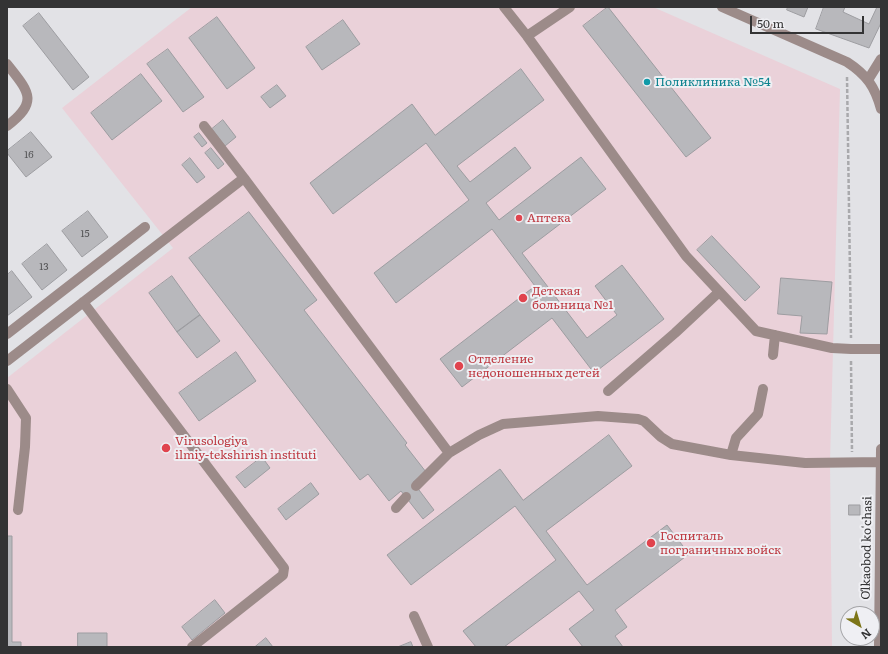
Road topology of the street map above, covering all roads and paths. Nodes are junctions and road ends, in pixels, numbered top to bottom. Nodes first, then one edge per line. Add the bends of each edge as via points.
1 (504, 7) edge
2 (570, 7) edge
3 (722, 7) edge
4 (527, 36) junction
5 (881, 59) edge
6 (847, 62) junction
7 (7, 64) edge
8 (868, 80) junction
9 (881, 109) edge
10 (7, 126) edge
11 (204, 126) dead end
12 (244, 178) junction
13 (145, 227) dead end
14 (719, 292) junction
15 (83, 302) junction
16 (7, 334) edge
17 (775, 335) junction
18 (851, 349) junction
19 (881, 349) edge
20 (773, 355) dead end
21 (7, 361) edge
22 (7, 389) edge
23 (764, 389) dead end
24 (608, 391) dead end
25 (881, 449) edge
26 (449, 453) junction
27 (731, 455) junction
28 (852, 462) junction
29 (881, 462) edge
30 (416, 486) dead end
31 (406, 497) dead end
32 (396, 508) dead end
33 (18, 510) dead end
34 (881, 514) edge
35 (881, 534) edge
36 (414, 616) dead end
37 (192, 647) edge
38 (428, 647) edge
39 (879, 647) edge

1 - 4 street
2 - 4 street
3 - 6 street
4 - 14 street via 686,256
5 - 8 street
6 - 8 street
6 - 18 path
7 - 10 street via 25,87 27,98 22,113
8 - 9 street
11 - 12 street
12 - 15 street
12 - 26 street
13 - 16 street
14 - 17 street via 756,331
14 - 24 street
15 - 21 street
15 - 37 street via 284,568 283,575
17 - 18 street via 832,348
17 - 20 street
18 - 19 street
18 - 28 path
22 - 33 street via 26,418
23 - 27 street via 758,414 736,438
25 - 29 street, Oʻlkaobod ko'chasi
26 - 27 street via 503,424 598,416 638,419 672,444
26 - 30 street
27 - 28 street via 805,462
28 - 29 street
29 - 34 street, Oʻlkaobod ko'chasi
31 - 32 street
34 - 35 street, Oʻlkaobod ko'chasi
35 - 39 street, Oʻlkaobod ko'chasi
36 - 38 street

